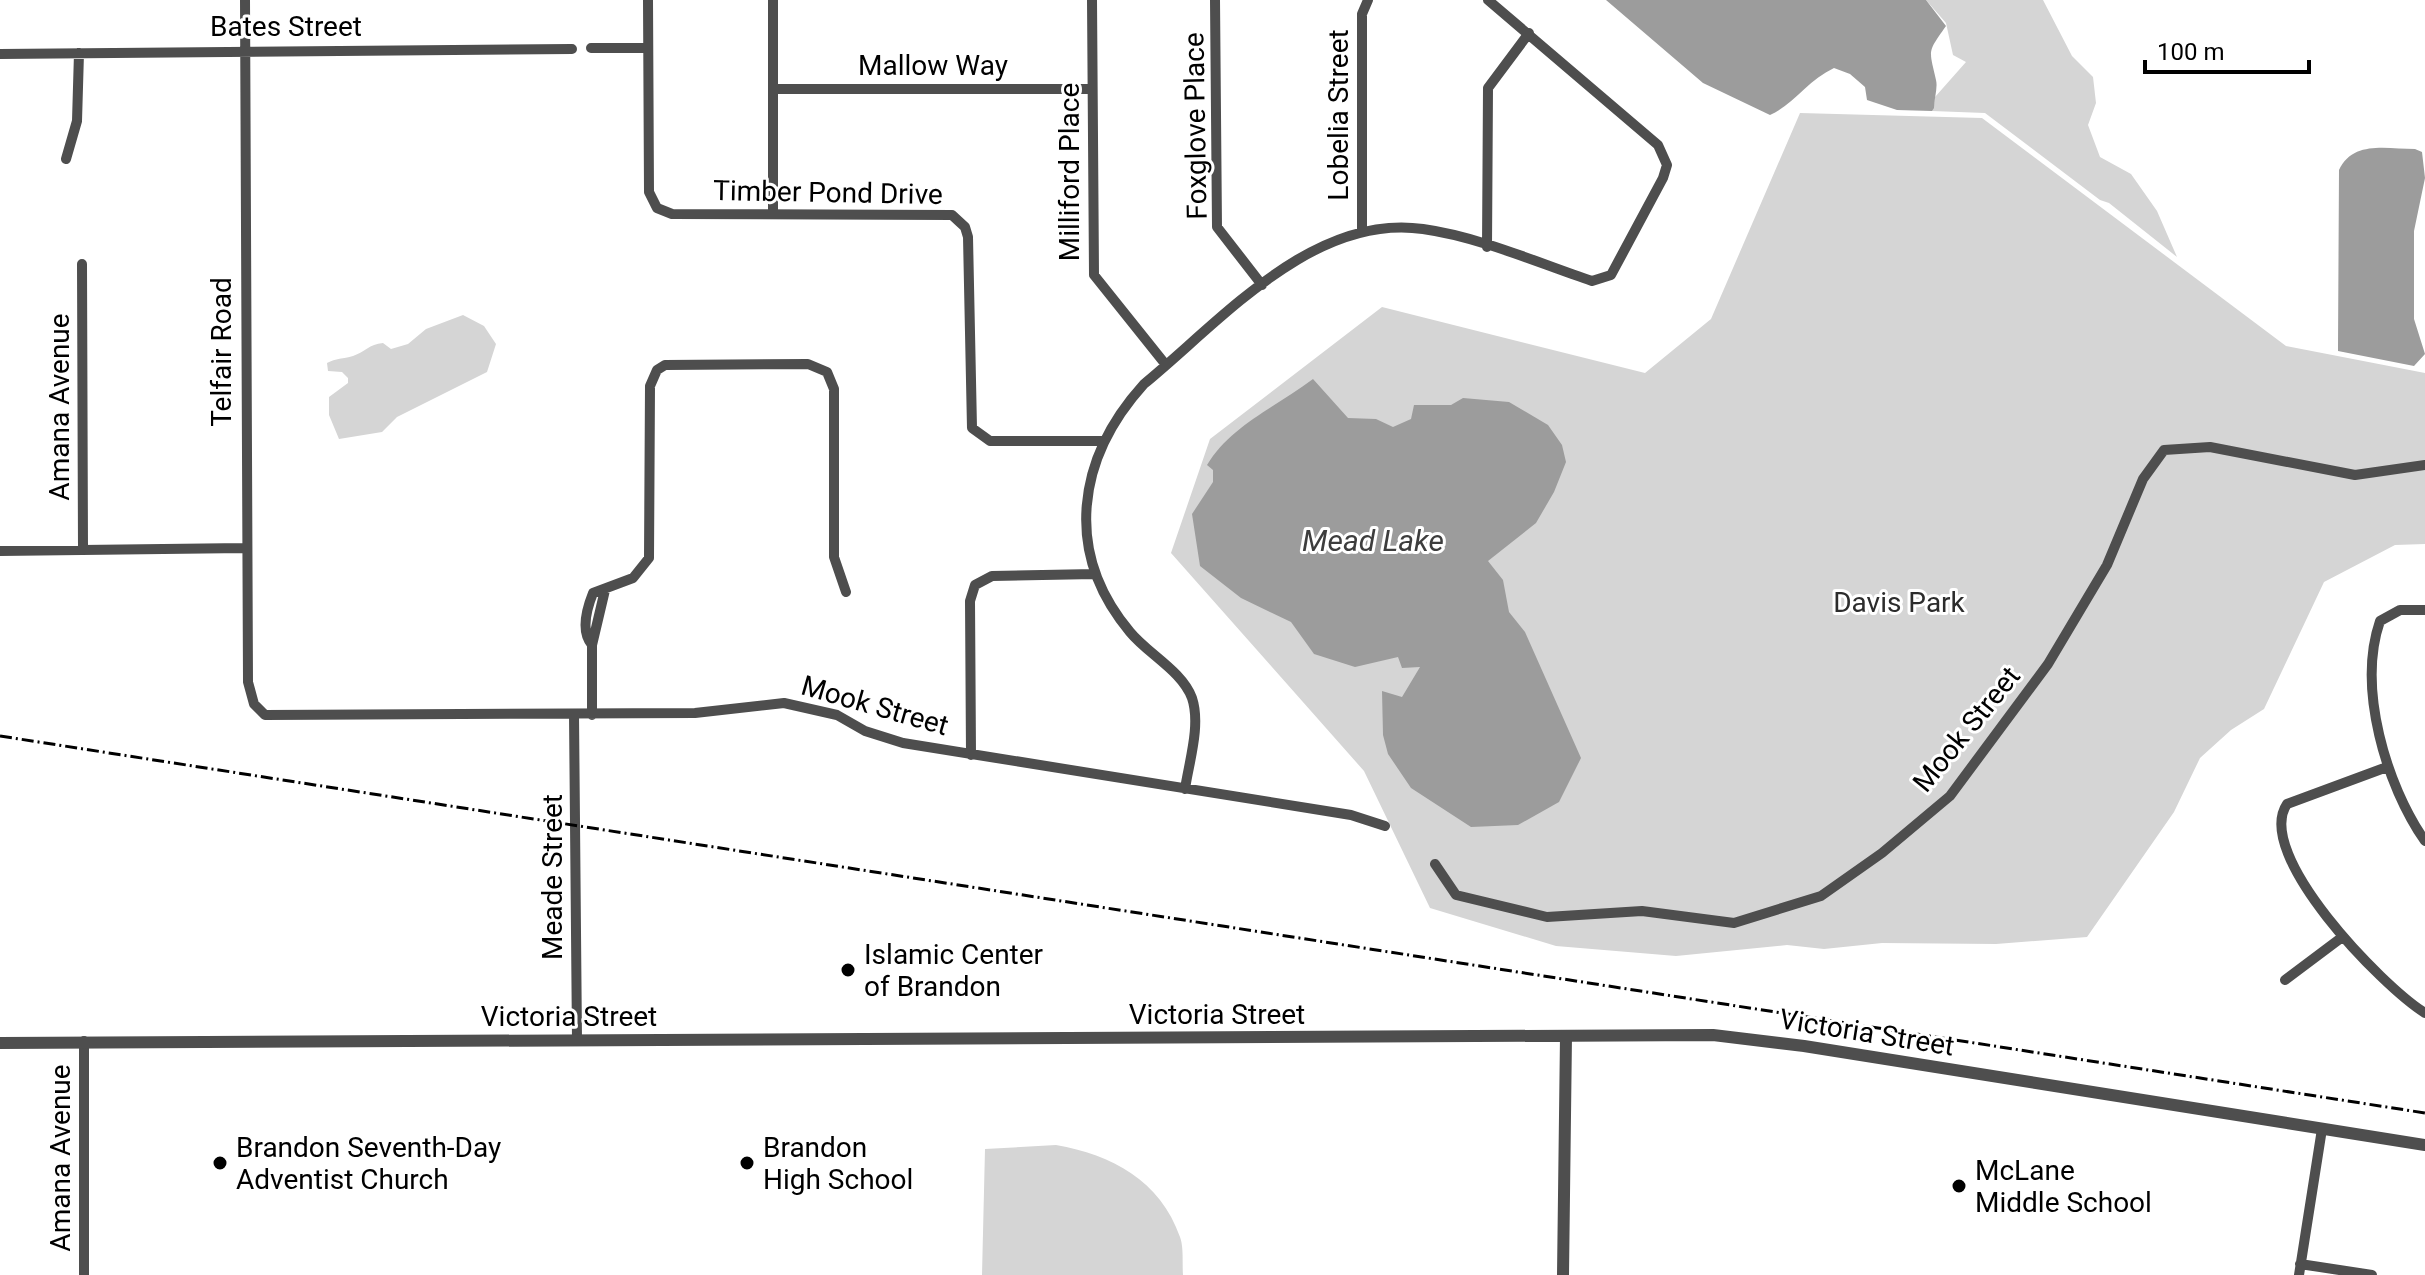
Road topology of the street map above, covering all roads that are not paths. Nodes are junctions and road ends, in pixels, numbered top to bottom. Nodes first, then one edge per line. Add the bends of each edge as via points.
1 (245, 0) edge
2 (648, 0) edge
3 (773, 0) edge
4 (1092, 0) edge
5 (1215, 0) edge
6 (1368, 0) edge
7 (1488, 0) edge
8 (1529, 33) junction
9 (591, 48) dead end
10 (648, 48) junction
11 (572, 49) dead end
12 (246, 51) junction
13 (79, 53) junction
14 (0, 54) edge
15 (773, 89) junction
16 (1092, 89) junction
17 (66, 159) dead end
18 (773, 214) junction
19 (1362, 231) junction
20 (1487, 247) junction
21 (82, 264) dead end
22 (1262, 285) junction
23 (1166, 365) junction
24 (1102, 441) junction
25 (2425, 465) edge
26 (245, 548) junction
27 (83, 550) junction
28 (0, 551) edge
29 (1095, 574) junction
30 (846, 592) dead end
31 (2425, 610) edge
32 (254, 704) joint
33 (574, 714) junction
34 (592, 715) junction
35 (971, 755) junction
36 (2387, 767) junction
37 (1185, 789) junction
38 (1385, 826) dead end
39 (2425, 841) edge
40 (1435, 864) dead end
41 (2341, 938) junction
42 (2285, 980) dead end
43 (2425, 1013) edge
44 (1566, 1036) junction
45 (577, 1040) junction
46 (84, 1041) junction
47 (0, 1043) edge
48 (2322, 1129) junction
49 (2425, 1145) edge
50 (2299, 1270) edge
51 (84, 1275) edge
52 (1563, 1275) edge
53 (2372, 1275) edge

1 - 12 street, Telfair Road
2 - 10 street, Timber Pond Drive
3 - 15 street
4 - 16 street, Milliford Place
5 - 22 street, Foxglove Place via 1217,227
6 - 19 street, Lobelia Street via 1362,14
7 - 8 street
8 - 20 street via 1488,88
8 - 20 street via 1658,145 1667,165 1611,275 1592,281
9 - 10 street
10 - 18 street, Timber Pond Drive via 651,200 663,213
11 - 12 street, Bates Street
12 - 13 street, Bates Street
12 - 26 street, Telfair Road
13 - 14 street, Bates Street
13 - 17 street via 77,121
15 - 16 street, Mallow Way
15 - 18 street
16 - 23 street, Milliford Place via 1094,275
18 - 24 street, Timber Pond Drive via 943,214 960,220 968,237 972,428 990,441
19 - 20 street via 1422,229
19 - 22 street via 1311,249
21 - 27 street, Amana Avenue
22 - 23 street
23 - 24 street via 1121,409
24 - 29 street via 1087,511
25 - 40 street, Mook Street via 2355,475 2210,447 2164,450 2143,479 2107,565 2048,664 1950,796 1821,896 1734,923 1642,911 1547,917 1456,895
26 - 27 street
26 - 32 street, Telfair Road via 248,682
27 - 28 street
29 - 35 street via 992,576 975,585 970,601
29 - 37 street via 1129,632 1185,683 1191,697 1195,720
30 - 34 street via 834,557 834,389 827,372 808,364 674,364 657,370 650,386 649,558 633,578 593,593 586,635 592,645
31 - 36 street via 2400,610 2380,621 2375,636 2373,686
32 - 33 street, Mook Street via 265,715
33 - 34 street, Mook Street
33 - 45 street, Meade Street
34 - 35 street, Mook Street via 695,713 755,704 808,706 882,738
35 - 37 street, Mook Street
36 - 39 street via 2408,817
36 - 41 street via 2309,793 2287,804 2279,816 2299,874
37 - 38 street, Mook Street via 1351,815
41 - 42 street
41 - 43 street via 2374,973
44 - 45 street, Victoria Street
44 - 48 street, Victoria Street via 1758,1039
44 - 52 street
45 - 46 street, Victoria Street
46 - 47 street, Victoria Street
46 - 51 street, Amana Avenue
48 - 49 street, Victoria Street
48 - 50 street
50 - 53 street

